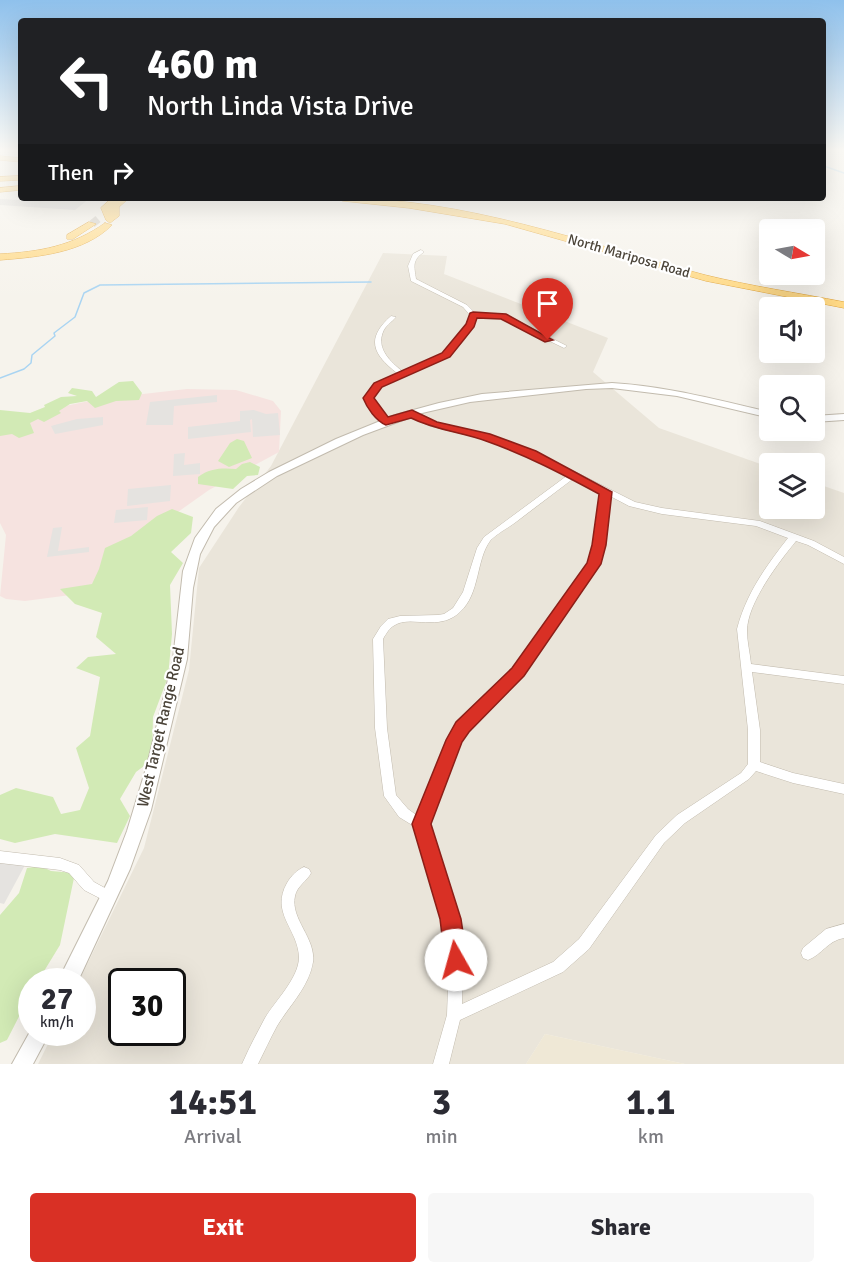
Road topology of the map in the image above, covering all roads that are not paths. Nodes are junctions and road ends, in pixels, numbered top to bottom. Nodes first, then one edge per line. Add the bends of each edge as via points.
1 (111, 201) edge
2 (116, 201) edge
3 (372, 201) edge
4 (410, 201) edge
5 (102, 220) junction
6 (421, 252) dead end
7 (2, 253) edge
8 (844, 303) edge
9 (473, 315) junction
10 (393, 317) dead end
11 (564, 346) dead end
12 (401, 373) junction
13 (759, 413) edge
14 (412, 414) junction
15 (844, 417) edge
16 (825, 418) edge
17 (386, 422) junction
18 (573, 475) junction
19 (606, 492) junction
20 (794, 537) junction
21 (844, 561) edge
22 (747, 667) junction
23 (844, 680) edge
24 (754, 765) junction
25 (844, 789) edge
26 (422, 824) junction
27 (0, 858) edge
28 (304, 873) dead end
29 (109, 897) junction
30 (844, 931) edge
31 (808, 953) dead end
32 (74, 968) edge
33 (454, 1015) junction
34 (32, 1046) edge
35 (22, 1064) edge
36 (250, 1064) edge
37 (441, 1064) edge

1 - 5 highway via 97,208
2 - 5 highway via 116,214
3 - 8 highway, North Mariposa Road via 506,222 706,278
4 - 8 highway, North Mariposa Road via 509,219 710,274
5 - 7 highway via 58,242
5 - 7 highway via 95,236 77,244 37,254
6 - 9 street via 415,255 411,266 413,280 465,306
9 - 11 street via 503,316
9 - 12 street via 471,325 446,355
10 - 12 street via 381,330 377,348 382,358
12 - 17 street via 370,394 372,405
13 - 14 street, West Target Range Road via 673,393 618,386 495,395
14 - 17 street, West Target Range Road
14 - 18 street via 433,424 508,444
15 - 16 street
17 - 29 street, West Target Range Road via 267,476 233,501 201,538 185,590 179,666 162,736 134,836
18 - 19 street
18 - 26 street via 487,539 480,549 466,595 452,613 437,619 396,619 382,629 378,639 381,728 390,795 410,820
19 - 20 street via 646,508 743,520
19 - 26 street via 594,564 518,672 462,727
20 - 21 street
20 - 22 street via 778,556 745,616 742,629
22 - 23 street
22 - 24 street
24 - 25 street
24 - 33 street via 745,776 681,819 660,839 584,944 558,968
26 - 33 street via 451,919 456,960
27 - 29 street via 74,869 89,886
28 - 36 street via 289,888 286,903 306,957 304,968
29 - 32 street, West Target Range Road
30 - 31 street via 831,934
33 - 37 street
34 - 35 street

